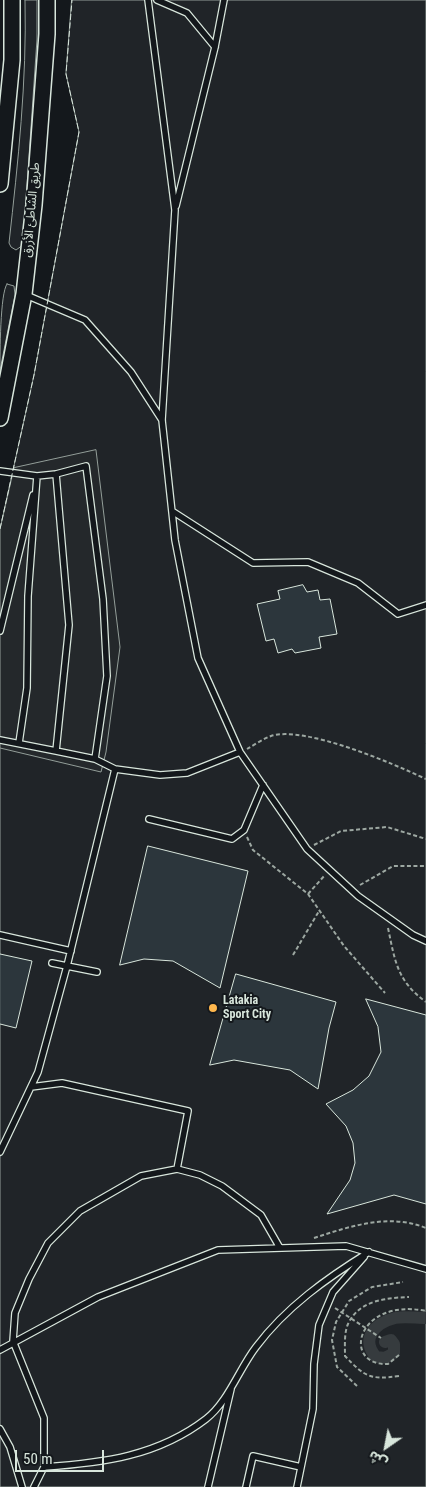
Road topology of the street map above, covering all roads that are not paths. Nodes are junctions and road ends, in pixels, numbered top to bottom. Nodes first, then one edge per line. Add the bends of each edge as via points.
1 (12, 0) edge
2 (47, 0) edge
3 (148, 0) edge
4 (157, 0) edge
5 (224, 0) edge
6 (215, 47) junction
7 (0, 184) edge
8 (175, 210) junction
9 (24, 294) junction
10 (0, 418) edge
11 (162, 420) junction
12 (0, 471) edge
13 (56, 474) junction
14 (37, 476) junction
15 (172, 511) junction
16 (426, 605) edge
17 (0, 631) edge
18 (0, 740) edge
19 (19, 743) junction
20 (56, 751) junction
21 (240, 752) junction
22 (96, 759) junction
23 (116, 769) junction
24 (263, 785) junction
25 (149, 819) dead end
26 (0, 935) edge
27 (426, 941) edge
28 (71, 951) junction
29 (52, 963) dead end
30 (67, 966) junction
31 (97, 972) dead end
32 (31, 1087) junction
33 (0, 1152) edge
34 (177, 1169) junction
35 (280, 1248) junction
36 (369, 1252) junction
37 (426, 1269) edge
38 (13, 1341) junction
39 (0, 1350) edge
40 (232, 1386) junction
41 (0, 1429) edge
42 (44, 1466) junction
43 (301, 1467) junction
44 (22, 1487) edge
45 (34, 1487) edge
46 (208, 1487) edge
47 (246, 1487) edge
48 (297, 1487) edge

1 - 7 main road via 12,60
2 - 9 main road, طريق الشاطئ الأزرق via 34,205
3 - 8 lane
4 - 6 lane via 187,13
5 - 6 lane
6 - 8 lane
8 - 11 lane
9 - 10 main road, طريق الشاطئ الأزرق
9 - 11 lane via 85,320 131,372
11 - 15 lane
12 - 14 lane
13 - 14 lane
13 - 20 lane via 69,625
13 - 22 lane via 86,466 103,599 107,676
14 - 17 lane
14 - 19 lane via 28,596 27,688
15 - 16 lane via 253,563 308,562 358,583 398,614
15 - 21 lane via 198,658
18 - 19 lane
19 - 20 lane
20 - 22 lane
21 - 23 lane via 188,773 160,775
21 - 24 lane
22 - 23 lane
23 - 28 lane
24 - 25 lane via 244,830 232,839
24 - 27 lane via 307,849 351,890
26 - 28 lane
28 - 30 lane
29 - 30 lane
30 - 31 lane
30 - 32 lane
32 - 33 lane
32 - 34 lane via 62,1083 188,1112
34 - 35 lane via 200,1175 222,1186 261,1215
34 - 38 lane via 141,1176 110,1193 80,1211 48,1243 15,1313
35 - 36 lane via 346,1246
35 - 38 lane via 218,1250 98,1297
36 - 37 lane
36 - 40 lane via 329,1277 292,1307 256,1347
36 - 43 lane via 332,1292 319,1325 314,1364 314,1409
38 - 39 lane
38 - 42 lane via 44,1418
40 - 42 lane via 207,1418 161,1446 98,1463
40 - 46 lane
41 - 44 lane via 10,1447
42 - 45 lane
43 - 47 lane via 253,1456
43 - 48 lane

